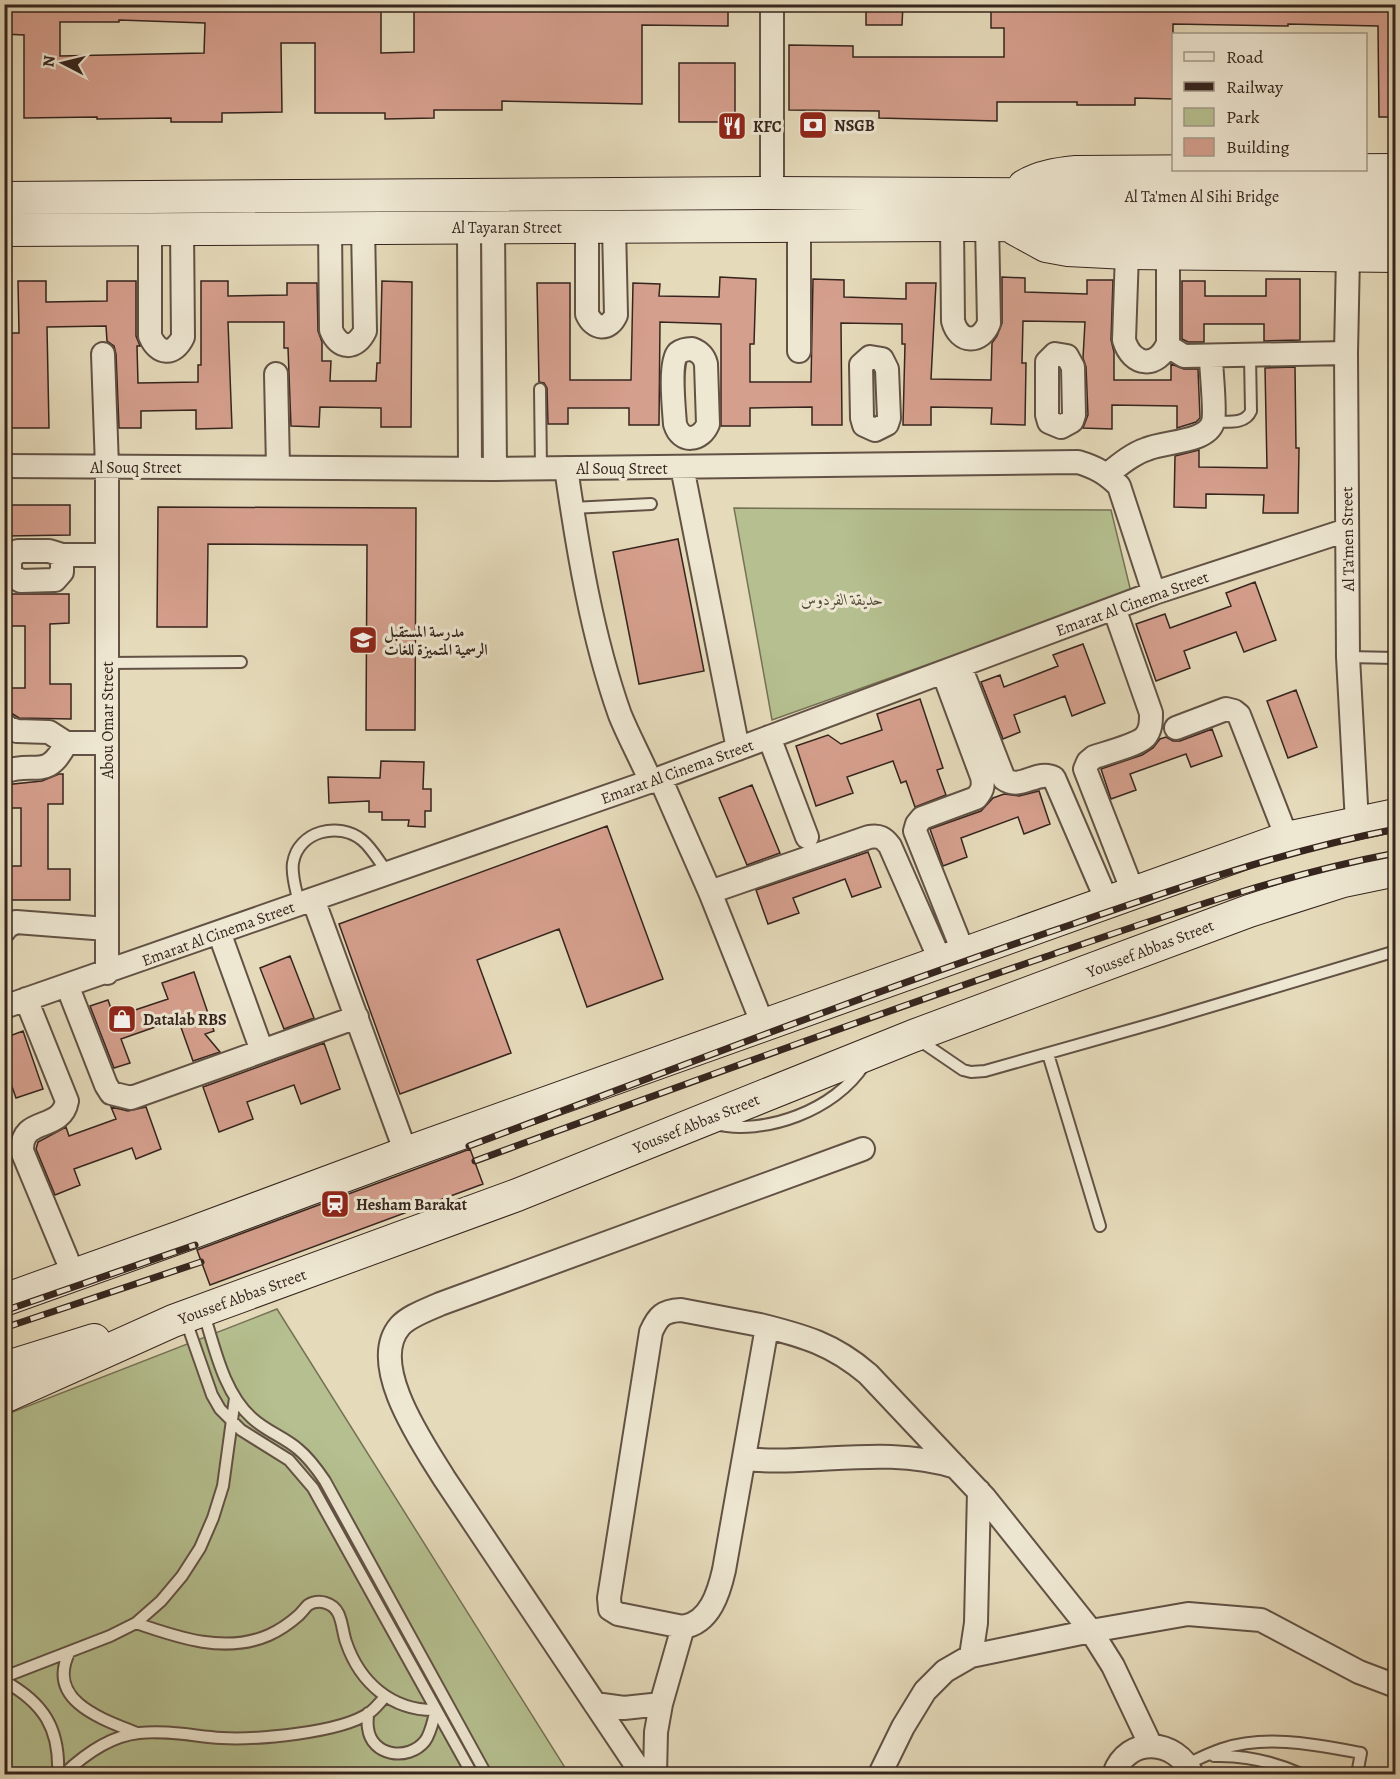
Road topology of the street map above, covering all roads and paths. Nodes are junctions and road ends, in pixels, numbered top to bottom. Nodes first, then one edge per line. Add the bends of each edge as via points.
1 (772, 4) edge
2 (1367, 170) edge
3 (1395, 170) edge
4 (1236, 171) edge
5 (772, 193) junction
6 (1395, 196) edge
7 (4, 198) edge
8 (1001, 215) junction
9 (799, 225) junction
10 (952, 225) junction
11 (330, 227) junction
12 (363, 227) junction
13 (481, 227) junction
14 (1395, 227) edge
15 (182, 228) junction
16 (150, 229) junction
17 (4, 230) edge
18 (1127, 253) junction
19 (1168, 254) junction
20 (1348, 255) junction
21 (1395, 256) edge
22 (1168, 343) junction
23 (800, 351) dead end
24 (1346, 353) junction
25 (103, 354) dead end
26 (1250, 356) junction
27 (1210, 357) junction
28 (276, 374) dead end
29 (540, 389) dead end
30 (1213, 422) junction
31 (1060, 427) dead end
32 (875, 430) dead end
33 (691, 439) dead end
34 (1062, 461) junction
35 (877, 464) junction
36 (4, 466) edge
37 (107, 467) junction
38 (278, 467) junction
39 (687, 467) junction
40 (542, 468) junction
41 (566, 468) junction
42 (470, 469) junction
43 (495, 469) junction
44 (1108, 474) junction
45 (651, 504) dead end
46 (572, 508) junction
47 (1347, 530) junction
48 (62, 555) dead end
49 (106, 555) junction
50 (1154, 593) junction
51 (1114, 609) junction
52 (1348, 657) junction
53 (1395, 658) edge
54 (241, 662) dead end
55 (107, 663) junction
56 (952, 669) junction
57 (4, 724) edge
58 (1176, 728) dead end
59 (769, 738) junction
60 (66, 743) junction
61 (107, 743) junction
62 (738, 749) junction
63 (4, 772) edge
64 (655, 780) junction
65 (1395, 815) edge
66 (1357, 823) junction
67 (807, 837) dead end
68 (1287, 838) junction
69 (1395, 870) edge
70 (388, 873) junction
71 (710, 892) junction
72 (1120, 897) junction
73 (306, 902) junction
74 (107, 929) junction
75 (4, 931) edge
76 (219, 932) junction
77 (1395, 951) edge
78 (952, 958) junction
79 (107, 972) junction
80 (67, 985) junction
81 (26, 999) junction
82 (4, 1007) edge
83 (357, 1017) junction
84 (763, 1025) junction
85 (913, 1036) junction
86 (262, 1051) junction
87 (1047, 1054) junction
88 (863, 1149) dead end
89 (406, 1153) junction
90 (1100, 1226) dead end
91 (180, 1238) junction
92 (67, 1259) junction
93 (4, 1282) edge
94 (4, 1300) edge
95 (187, 1316) junction
96 (767, 1327) junction
97 (4, 1368) edge
98 (4, 1397) edge
99 (235, 1398) junction
100 (231, 1421) junction
101 (744, 1459) junction
102 (956, 1467) junction
103 (979, 1491) junction
104 (136, 1623) junction
105 (683, 1627) junction
106 (1091, 1631) junction
107 (69, 1653) junction
108 (971, 1656) junction
109 (4, 1679) edge
110 (1395, 1686) edge
111 (385, 1697) junction
112 (595, 1704) junction
113 (661, 1704) junction
114 (436, 1710) junction
115 (368, 1713) junction
116 (137, 1733) junction
117 (1151, 1746) junction
118 (1194, 1765) edge
119 (58, 1774) edge
120 (64, 1774) edge
121 (472, 1774) edge
122 (486, 1774) edge
123 (642, 1774) edge
124 (655, 1774) edge
125 (880, 1774) edge
126 (1114, 1774) edge
127 (1301, 1774) edge
128 (1357, 1774) edge

1 - 5 street
2 - 3 main road
4 - 8 main road via 1076,172 1032,181
5 - 7 main road, Al Tayaran Street
5 - 8 main road, Al Tayaran Street
6 - 8 main road, Al Ta'men Al Sihi Bridge
8 - 10 main road, Al Tayaran Street
8 - 10 street via 989,323 979,337 970,339 962,336 953,321
8 - 14 main road, Al Ta'men Al Sihi Bridge
8 - 18 main road via 1027,237 1046,246
9 - 10 main road, Al Tayaran Street
9 - 13 main road, Al Tayaran Street
9 - 23 street
11 - 12 main road, Al Tayaran Street
11 - 12 street via 331,330 335,339 353,345 365,331
11 - 15 main road, Al Tayaran Street
12 - 13 main road, Al Tayaran Street
13 - 42 street
13 - 43 street
15 - 16 main road, Al Tayaran Street
15 - 16 street via 183,337 171,351 154,345 150,336
16 - 17 main road, Al Tayaran Street
18 - 19 main road
18 - 22 street via 1127,351 1145,362 1164,353
19 - 20 main road
19 - 22 street
20 - 21 main road
20 - 24 street, Al Ta'men Street
22 - 27 street via 1184,356
24 - 26 street
24 - 47 street, Al Ta'men Street
25 - 37 street, Abou Omar Street
26 - 27 street
26 - 30 lane via 1248,418
27 - 30 street
28 - 38 street
29 - 40 lane
30 - 44 street via 1200,437 1158,444
31 - 34 street
32 - 35 street
33 - 39 street
34 - 35 street, Al Souq Street
34 - 44 street, Al Souq Street via 1086,464
35 - 39 street, Al Souq Street
36 - 37 street, Al Souq Street
37 - 38 street, Al Souq Street
37 - 49 street, Abou Omar Street
38 - 42 street, Al Souq Street
39 - 41 street, Al Souq Street
39 - 62 street
40 - 41 street, Al Souq Street
40 - 43 street, Al Souq Street
41 - 46 street
42 - 43 street, Al Souq Street
44 - 50 street via 1119,486
45 - 46 lane
46 - 64 street via 601,648 621,715
47 - 50 street, Emarat Al Cinema Street
47 - 52 street, Al Ta'men Street
48 - 49 street
49 - 55 street, Abou Omar Street
50 - 51 street, Emarat Al Cinema Street
51 - 56 street, Emarat Al Cinema Street
51 - 72 street via 1151,713 1149,732 1144,739 1094,757 1085,769
52 - 53 lane
52 - 66 street, Al Ta'men Street
54 - 55 lane
55 - 61 street, Abou Omar Street
56 - 59 street, Emarat Al Cinema Street
56 - 72 street via 1004,779 1011,784 1048,775 1054,778
56 - 78 street via 984,785 976,798 922,818 915,831
57 - 60 street via 17,731 49,732
58 - 68 street via 1226,709 1239,715
59 - 62 street, Emarat Al Cinema Street
59 - 67 street
60 - 61 street
60 - 63 street via 49,766
61 - 74 street, Abou Omar Street
62 - 64 street, Emarat Al Cinema Street
64 - 70 street, Emarat Al Cinema Street
64 - 71 street
65 - 66 main road
66 - 68 main road
68 - 72 main road
69 - 85 main road, Youssef Abbas Street via 1344,881 1249,911
70 - 73 street, Emarat Al Cinema Street
70 - 73 lane via 363,840 348,832 330,830 314,834 304,842 293,865
71 - 78 street via 877,836 890,846
71 - 84 street
72 - 78 main road
73 - 76 street, Emarat Al Cinema Street
73 - 83 street
74 - 75 street via 16,922
74 - 79 street, Abou Omar Street
76 - 79 street, Emarat Al Cinema Street
76 - 86 street
77 - 87 lane
78 - 84 main road
79 - 80 street, Emarat Al Cinema Street
80 - 81 street, Emarat Al Cinema Street
80 - 86 street via 111,1093 130,1098
81 - 82 street, Emarat Al Cinema Street
81 - 92 street via 68,1101 61,1116 26,1133 22,1151
83 - 86 street
83 - 89 street
84 - 89 main road
85 - 87 lane via 971,1072
85 - 95 main road, Youssef Abbas Street via 517,1195
87 - 90 lane
88 - 112 street via 440,1305 402,1324 395,1333 390,1367 416,1431
89 - 91 main road
91 - 92 main road via 130,1238
91 - 94 main road
92 - 93 main road
95 - 97 main road
95 - 98 main road, Youssef Abbas Street
95 - 99 lane via 214,1348
95 - 100 lane via 212,1395
96 - 101 street
96 - 102 street via 849,1357
96 - 105 street via 670,1311 656,1320 651,1332 609,1609
99 - 100 lane
99 - 122 lane via 250,1417 298,1449 319,1472
100 - 104 lane via 223,1486 200,1548 161,1601
100 - 114 lane via 289,1460 313,1488
101 - 102 street via 907,1457
101 - 105 street via 719,1590 702,1618
102 - 103 street
103 - 106 street
103 - 108 street via 977,1603
104 - 107 lane
104 - 111 lane via 167,1634 227,1645 254,1641 279,1631 307,1606 327,1603 340,1617 355,1663
105 - 113 street
106 - 108 street
106 - 110 street via 1188,1614 1261,1620 1349,1667
106 - 117 street via 1113,1666
107 - 109 lane
107 - 116 lane via 63,1665 64,1682 71,1697 83,1708
108 - 125 street via 945,1671 925,1691
109 - 119 lane via 41,1708 53,1731
111 - 114 lane via 410,1708
111 - 115 lane
112 - 113 street via 624,1708
112 - 123 street
113 - 124 street
114 - 115 lane via 426,1740 415,1750 400,1755 386,1752 374,1742 368,1728
114 - 121 lane
115 - 116 lane via 315,1731 277,1736 220,1738
116 - 120 lane via 107,1742
117 - 118 street via 1171,1751
117 - 126 street via 1125,1756
118 - 127 lane via 1227,1755
118 - 128 lane via 1222,1749 1281,1742 1361,1753

